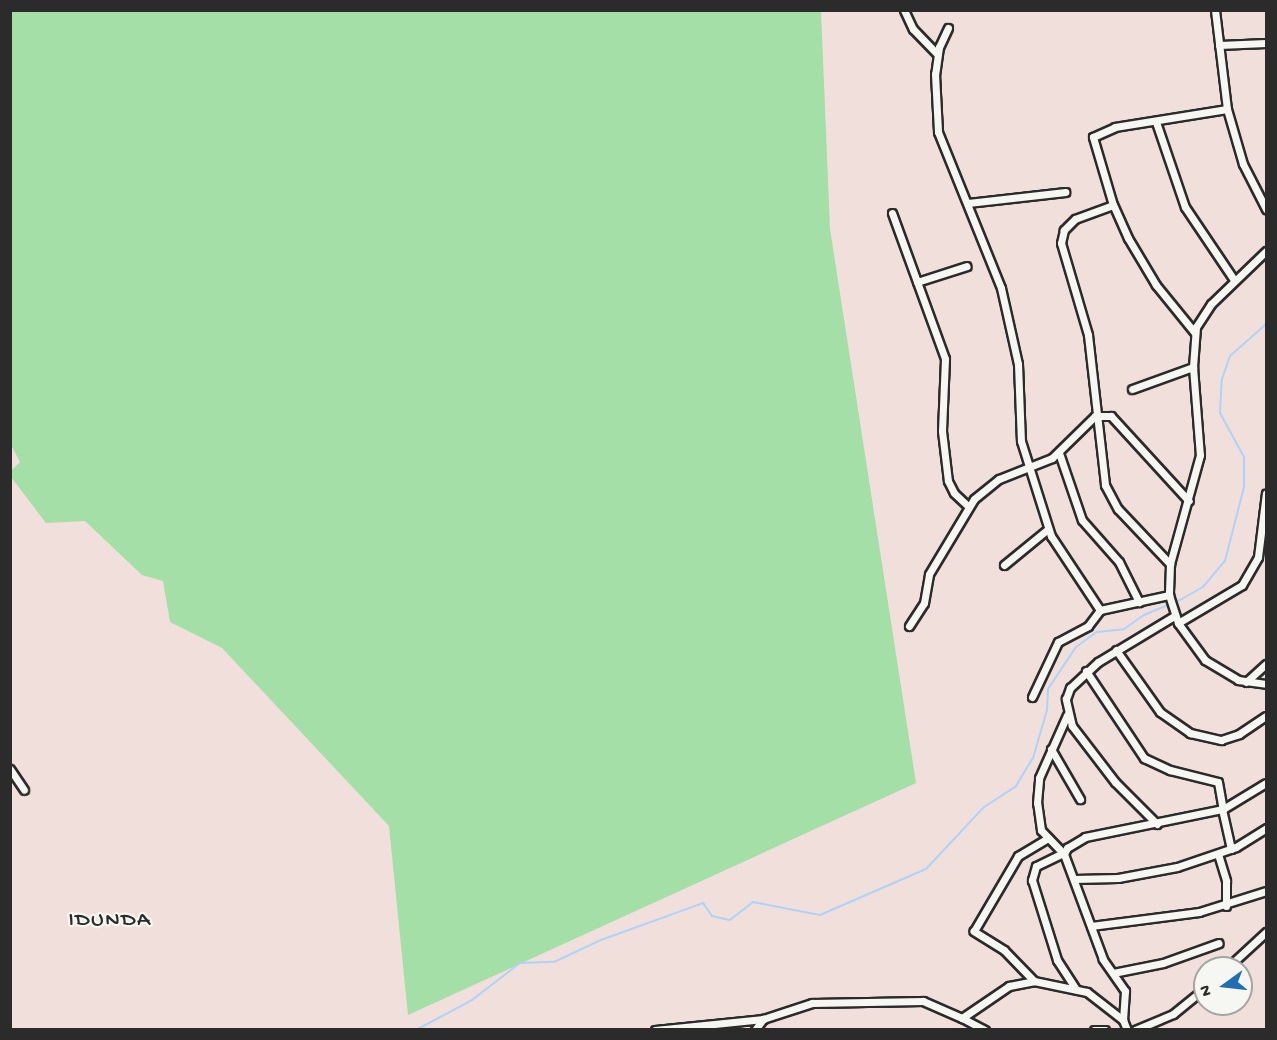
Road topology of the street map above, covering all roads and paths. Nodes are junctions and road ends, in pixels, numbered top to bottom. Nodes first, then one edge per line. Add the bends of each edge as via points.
1 (904, 10) edge
2 (1215, 10) edge
3 (948, 28) dead end
4 (1266, 43) edge
5 (1219, 45) junction
6 (937, 54) junction
7 (1227, 109) junction
8 (1156, 122) junction
9 (1065, 192) dead end
10 (968, 203) junction
11 (1113, 206) junction
12 (1266, 209) edge
13 (892, 213) dead end
14 (1266, 251) edge
15 (967, 266) dead end
16 (1234, 280) junction
17 (917, 282) junction
18 (1195, 333) junction
19 (1193, 367) junction
20 (1132, 389) dead end
21 (1095, 416) junction
22 (1059, 453) junction
23 (1028, 467) junction
24 (1266, 493) edge
25 (1189, 501) junction
26 (968, 506) junction
27 (1265, 518) edge
28 (1048, 529) junction
29 (1170, 564) junction
30 (1004, 565) dead end
31 (1169, 595) junction
32 (1139, 602) junction
33 (1100, 610) junction
34 (1174, 616) junction
35 (909, 626) dead end
36 (1116, 650) junction
37 (1266, 664) edge
38 (1086, 671) junction
39 (1246, 682) junction
40 (1266, 684) edge
41 (1032, 697) dead end
42 (1067, 715) junction
43 (1266, 716) edge
44 (1052, 749) junction
45 (10, 769) edge
46 (1266, 783) edge
47 (24, 790) dead end
48 (1080, 799) dead end
49 (1223, 809) junction
50 (1156, 824) junction
51 (1266, 828) edge
52 (1048, 838) junction
53 (1232, 849) junction
54 (1064, 853) junction
55 (1218, 854) junction
56 (1074, 879) junction
57 (1266, 891) edge
58 (1226, 906) junction
59 (1091, 926) junction
60 (1266, 932) edge
61 (1220, 943) dead end
62 (1240, 956) edge
63 (1113, 973) junction
64 (1034, 981) junction
65 (1076, 989) junction
66 (1193, 998) edge
67 (962, 1018) junction
68 (764, 1019) junction
69 (1123, 1020) junction
70 (655, 1029) edge
71 (756, 1029) edge
72 (985, 1029) edge
73 (1094, 1029) edge
74 (1105, 1029) edge
75 (1127, 1029) edge
76 (1135, 1029) edge

1 - 6 street via 913,29
2 - 5 street
3 - 6 street
4 - 5 street
5 - 7 street
6 - 10 street via 934,98 938,132
7 - 8 street
7 - 12 street via 1243,164
8 - 11 street via 1104,129 1093,137
8 - 16 street via 1185,207
9 - 10 street
10 - 23 street via 1008,314 1018,364 1020,432
11 - 18 street via 1148,272
11 - 21 street via 1075,219 1060,237 1088,335
13 - 17 street
14 - 16 street
15 - 17 street
16 - 18 street via 1211,304
17 - 26 street via 945,359 942,431 948,481
18 - 19 street
19 - 20 street
19 - 25 street via 1201,444
21 - 22 street
21 - 25 street via 1111,416
21 - 29 street via 1109,495 1131,525
22 - 23 street
22 - 32 street via 1082,520 1119,562
23 - 26 street via 999,479
23 - 28 street
24 - 27 street
25 - 29 street
26 - 35 street via 929,574 924,603
27 - 34 street via 1258,557 1242,585
28 - 30 street
28 - 33 street
29 - 31 street
31 - 32 street
31 - 34 street
32 - 33 street
33 - 41 street via 1088,626 1058,642
34 - 36 street
34 - 39 street via 1214,668
36 - 38 street
36 - 43 street via 1160,712 1190,733 1221,740 1239,734
37 - 39 street
38 - 42 street via 1070,688
38 - 49 street via 1144,758 1170,770 1218,782
39 - 40 street
42 - 44 street
42 - 50 street via 1115,782
44 - 48 street
44 - 52 street via 1037,787 1038,818
45 - 47 street
46 - 49 street
49 - 50 street
49 - 53 street
50 - 54 street via 1074,840
51 - 53 street
52 - 54 street
52 - 64 street via 1018,856 974,931 1004,950
53 - 55 street
54 - 56 street
54 - 65 street via 1036,866 1032,880 1057,960
55 - 56 street via 1147,875
55 - 58 street via 1226,881
56 - 59 street
57 - 58 street
58 - 59 street
59 - 63 street
60 - 62 street
61 - 63 street via 1163,963
63 - 69 street via 1125,991
64 - 65 street
64 - 67 street via 1009,986
65 - 69 street via 1088,992
66 - 76 street via 1173,1014
67 - 68 street via 937,1005 911,1001 804,1004
67 - 72 street
68 - 70 street
68 - 71 street
69 - 75 street
73 - 74 street

